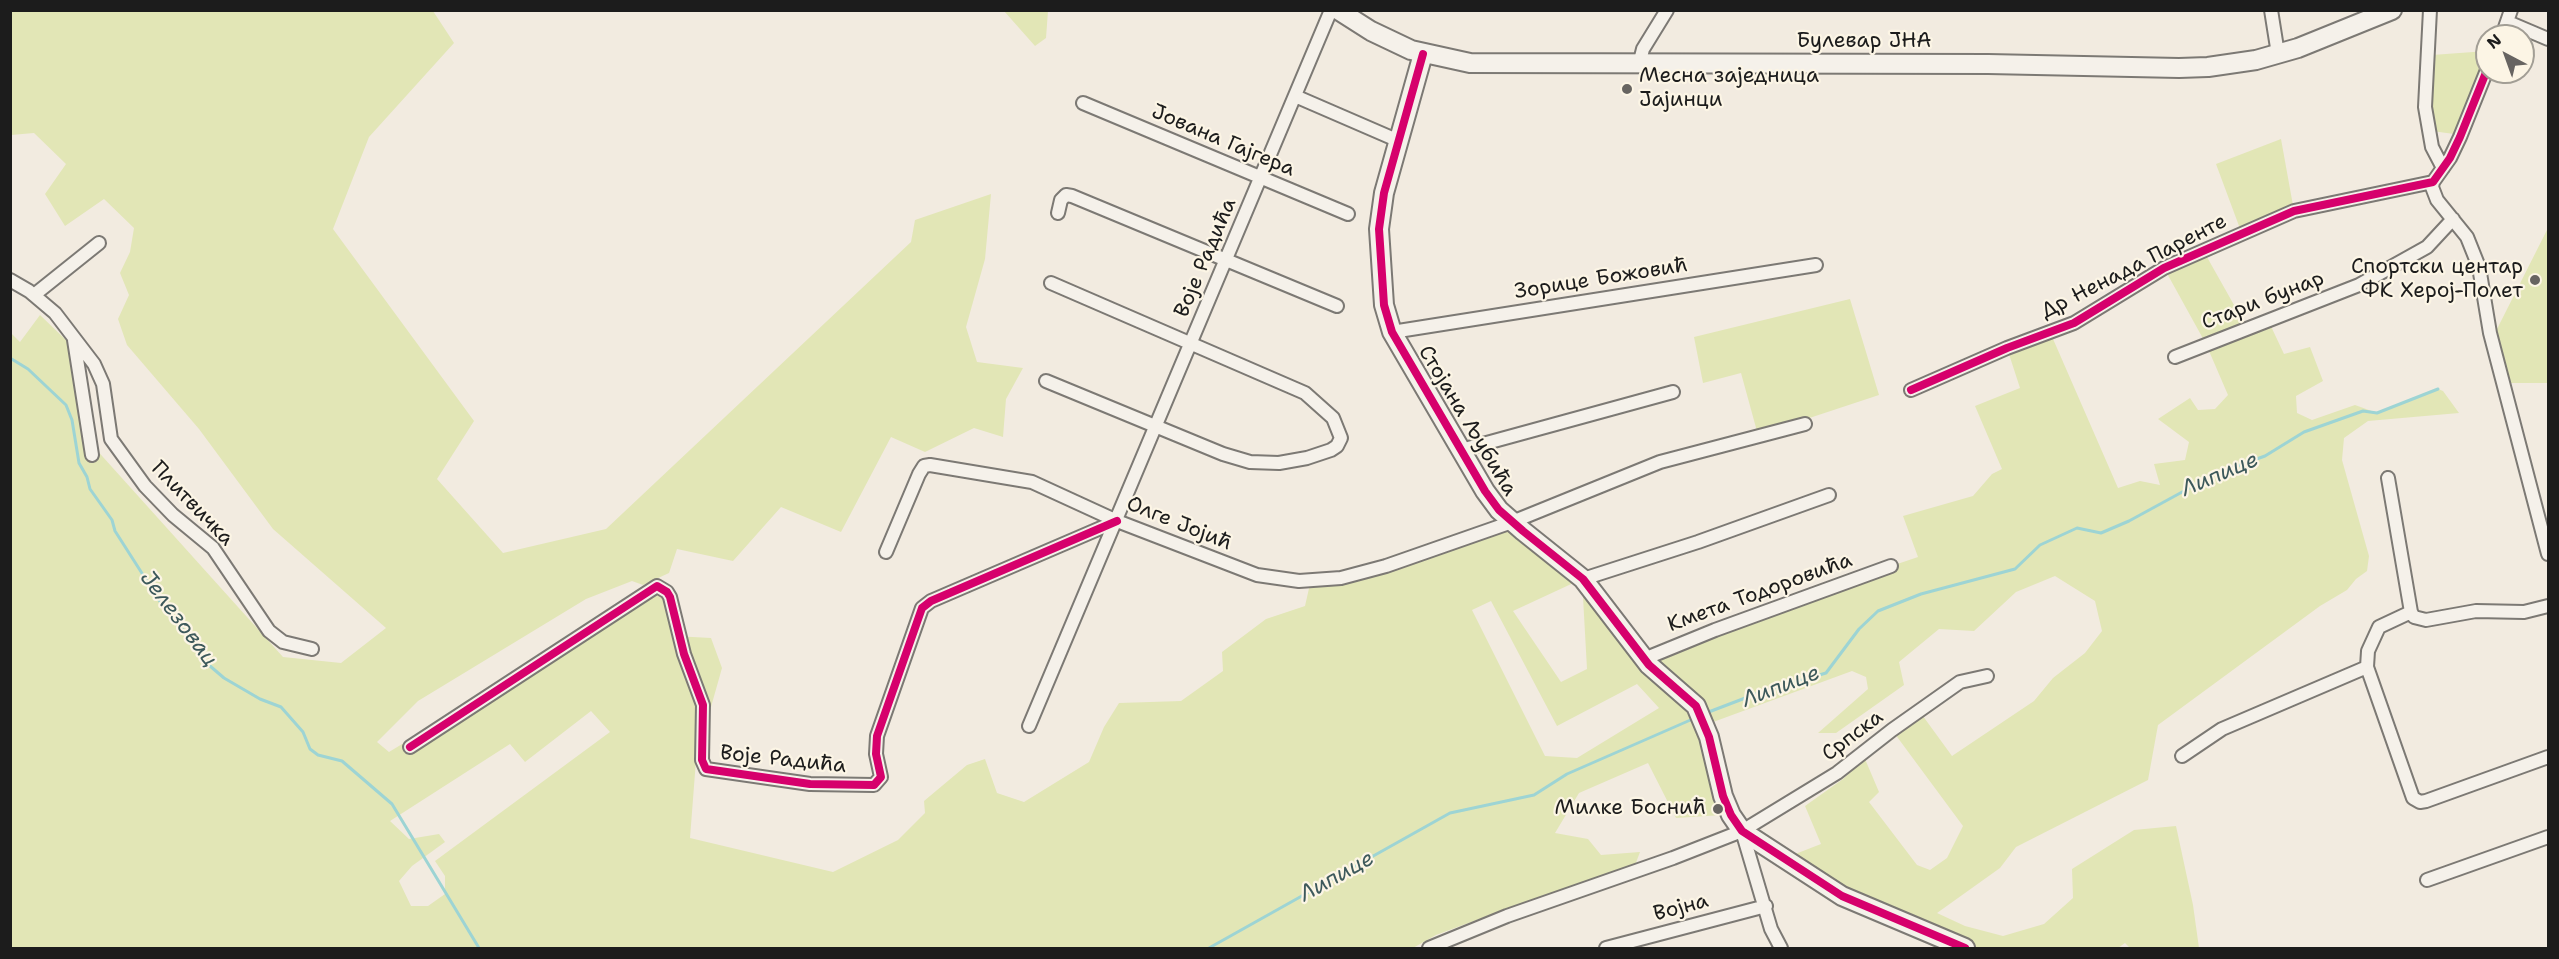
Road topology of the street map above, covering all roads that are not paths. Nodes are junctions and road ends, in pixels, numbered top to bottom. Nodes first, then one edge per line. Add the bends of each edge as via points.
1 (1331, 10) edge
2 (1338, 10) edge
3 (1667, 10) edge
4 (2271, 10) edge
5 (2392, 10) edge
6 (2430, 10) edge
7 (2510, 16) edge
8 (2548, 39) edge
9 (1423, 54) junction
10 (2278, 54) junction
11 (1639, 65) junction
12 (2481, 84) edge
13 (1295, 96) junction
14 (1083, 103) dead end
15 (1399, 141) junction
16 (2443, 168) junction
17 (1261, 178) junction
18 (2433, 182) junction
19 (1058, 213) dead end
20 (1348, 214) dead end
21 (2452, 219) junction
22 (99, 243) dead end
23 (1227, 261) junction
24 (1816, 265) dead end
25 (10, 280) edge
26 (1051, 284) dead end
27 (34, 295) junction
28 (1337, 306) dead end
29 (1392, 332) junction
30 (73, 336) junction
31 (1191, 345) junction
32 (2175, 357) dead end
33 (1046, 381) dead end
34 (1911, 390) dead end
35 (1673, 392) dead end
36 (1805, 424) dead end
37 (1157, 427) junction
38 (1461, 450) junction
39 (92, 455) dead end
40 (2388, 478) dead end
41 (1829, 495) dead end
42 (1117, 521) junction
43 (1512, 522) junction
44 (885, 552) dead end
45 (2548, 555) edge
46 (1892, 566) dead end
47 (1583, 579) junction
48 (2548, 606) edge
49 (2410, 612) junction
50 (312, 649) dead end
51 (1644, 659) junction
52 (2367, 666) junction
53 (1987, 676) dead end
54 (1029, 726) dead end
55 (410, 747) dead end
56 (2182, 756) dead end
57 (2548, 757) edge
58 (1742, 831) junction
59 (2548, 837) edge
60 (2427, 880) dead end
61 (1766, 906) junction
62 (1429, 948) edge
63 (1606, 948) edge
64 (1781, 948) edge
65 (1965, 948) edge

1 - 13 street, Воје Радића
2 - 9 street, Булевар ЈНА
3 - 11 street via 1643,49
4 - 10 street
5 - 10 street, Булевар ЈНА
6 - 16 street via 2426,107 2432,147
7 - 8 street
9 - 11 street, Булевар ЈНА via 1470,63
9 - 15 street, Стојана Љубића
10 - 11 street, Булевар ЈНА via 2198,67
12 - 16 street
13 - 15 street
13 - 17 street, Воје Радића
14 - 17 street, Јована Гајгера
15 - 29 street, Стојана Љубића via 1384,193 1379,229 1383,294
16 - 18 street
17 - 20 street, Јована Гајгера
17 - 23 street, Воје Радића
18 - 21 street via 2437,200
18 - 34 street, Др Ненада Паренте via 2294,211 2164,268 2074,323
19 - 23 street via 1061,200 1072,196
21 - 32 street, Стари бунар via 2427,247 2359,285
21 - 45 street via 2467,237 2479,267 2490,333
22 - 27 street
23 - 28 street
23 - 31 street, Воје Радића
24 - 29 street, Зорице Божовић
25 - 27 street, Плитвичка
26 - 31 street
27 - 30 street, Плитвичка via 56,313
29 - 38 street, Стојана Љубића
30 - 39 street
30 - 50 street, Плитвичка via 100,374 111,439 129,465 166,508 213,548 269,632 283,642
31 - 37 street, Воје Радића
31 - 37 street via 1313,399 1326,410 1341,438 1337,446 1307,459 1263,464 1223,454
33 - 37 street
35 - 38 street
36 - 43 street, Олге Јојић via 1660,462
37 - 42 street, Воје Радића
38 - 43 street, Стојана Љубића via 1492,501
40 - 49 street
41 - 47 street
42 - 43 street, Олге Јојић via 1246,572 1299,581 1366,572
42 - 44 street, Олге Јојић via 1032,482 930,465 924,466 919,474
42 - 54 street, Воје Радића
42 - 55 street, Воје Радића via 922,608 877,736 881,777 874,785 810,784 706,769 702,760 703,705 670,597 657,586
43 - 47 street, Стојана Љубића
46 - 51 street, Кмета Тодоровића
47 - 51 street, Стојана Љубића
48 - 49 street via 2523,612 2476,611 2426,620 2417,619
49 - 52 street via 2379,627 2368,651
51 - 58 street, Стојана Љубића via 1701,716 1723,796
52 - 56 street via 2222,729
52 - 57 street via 2416,801 2426,801
53 - 58 street, Српска via 1955,686 1837,773
58 - 61 street
58 - 62 street, Српска
58 - 65 street, Стојана Љубића via 1842,896
59 - 60 street
61 - 63 street, Војна
61 - 64 street via 1771,930

